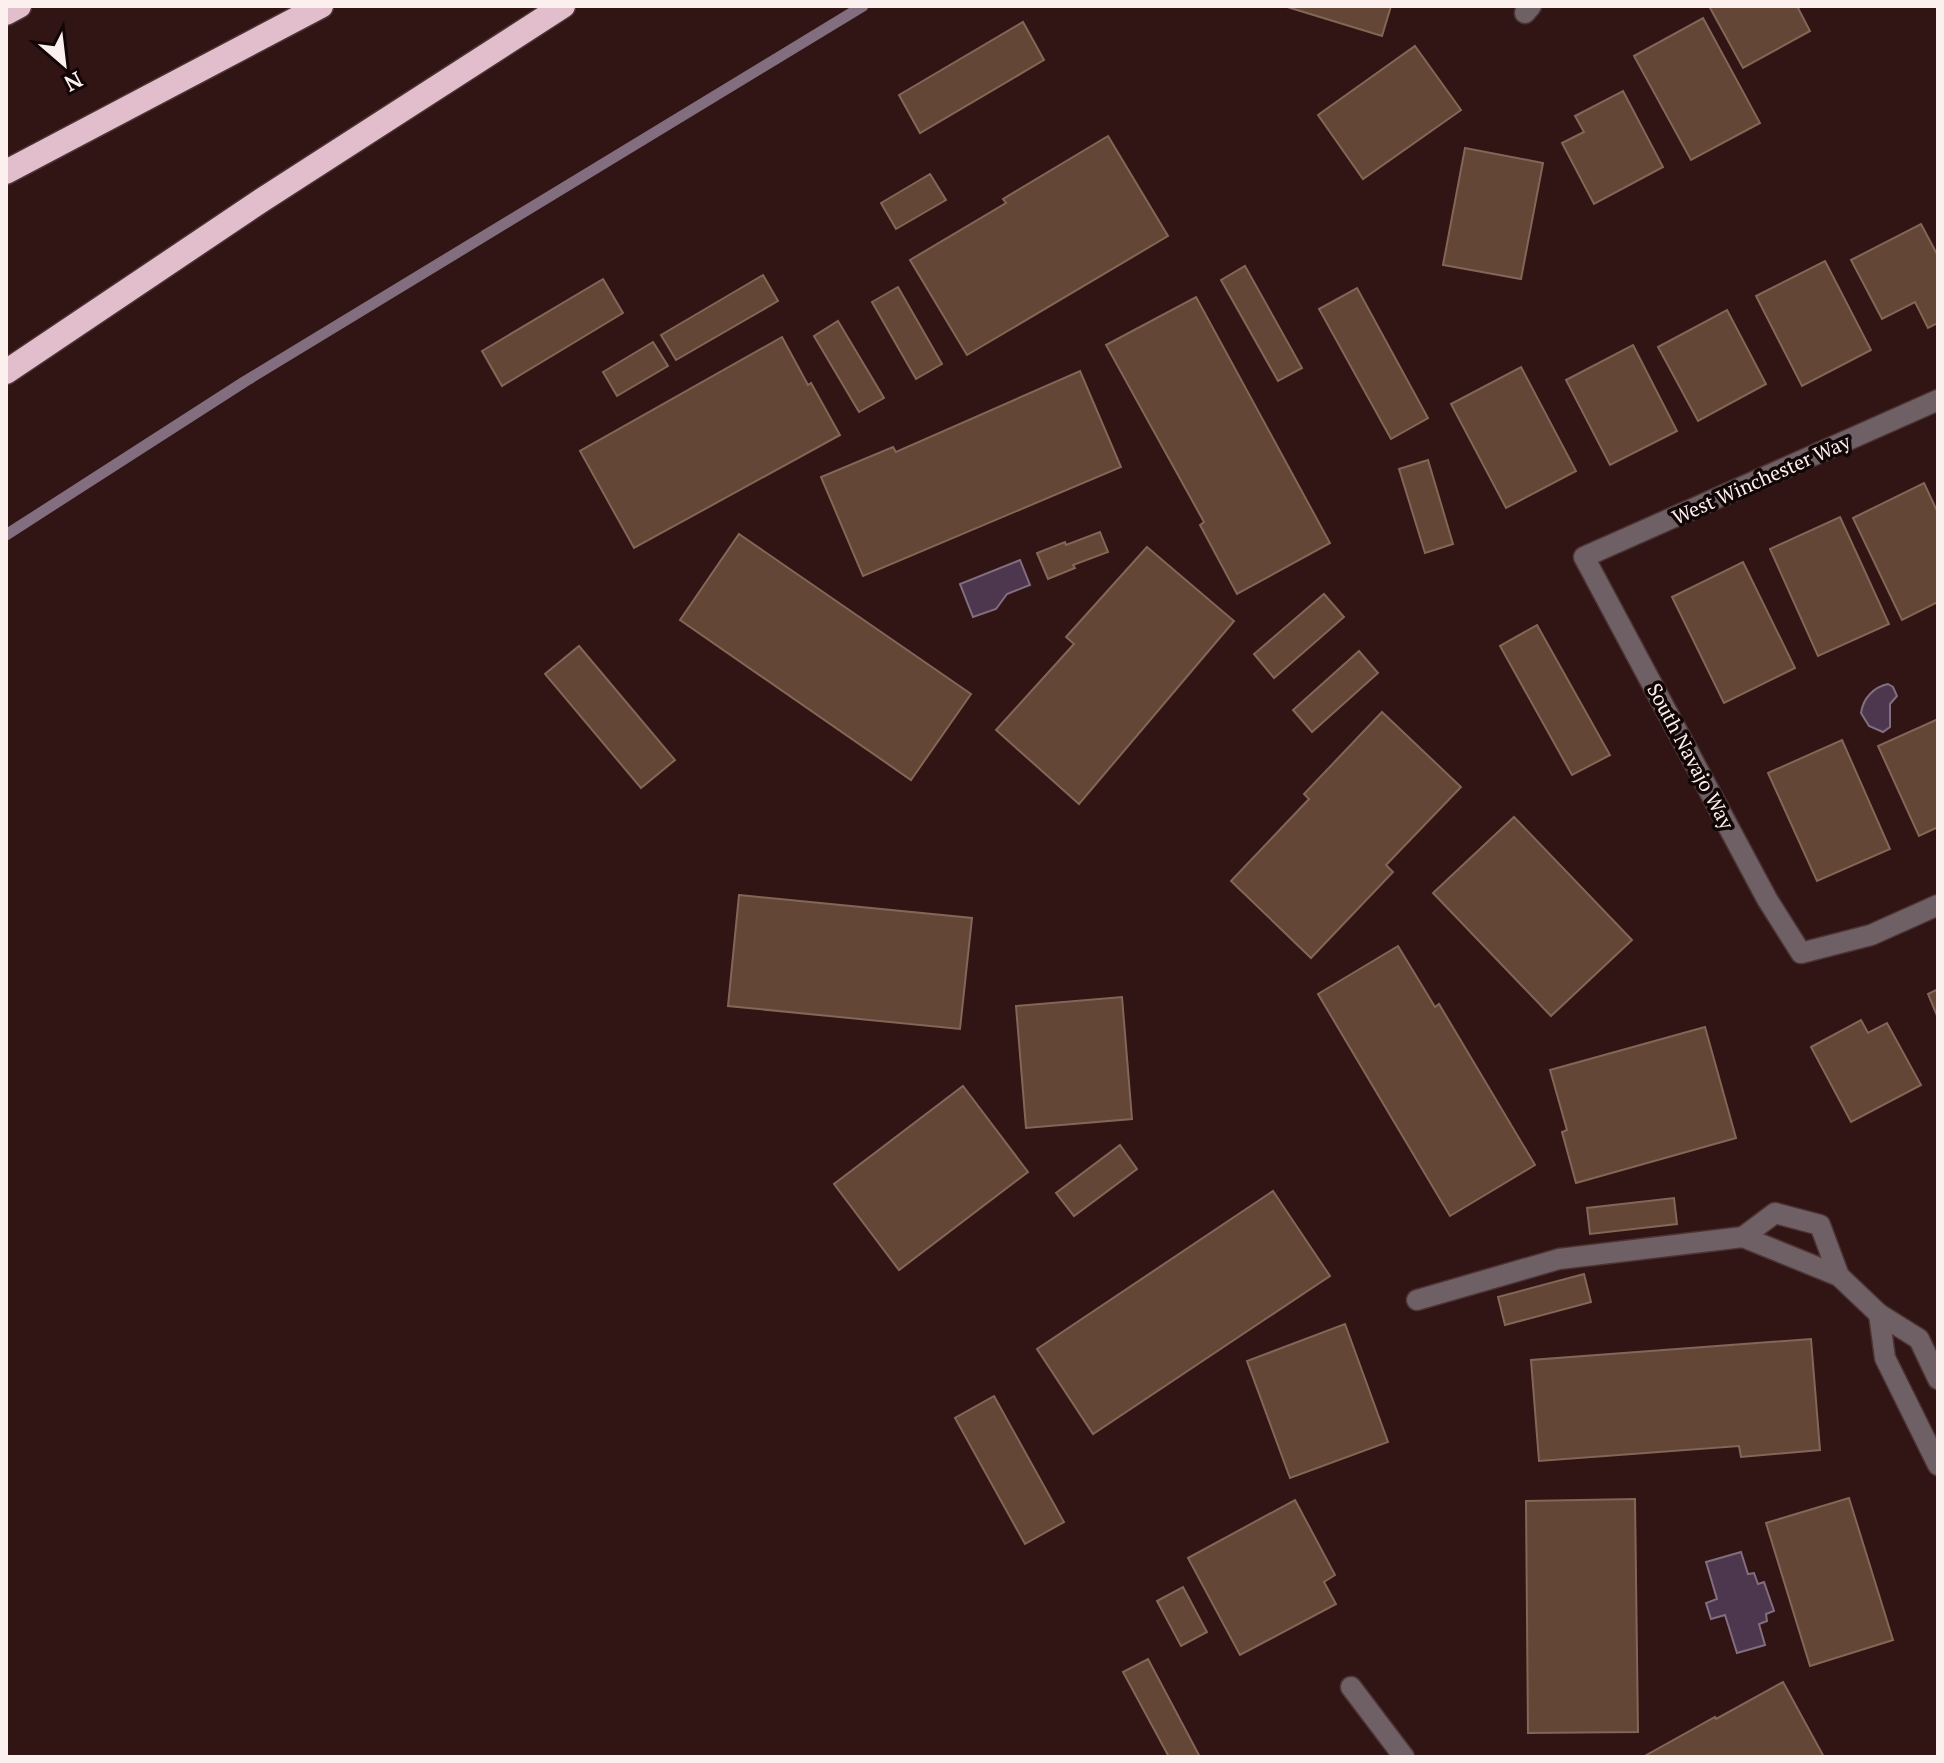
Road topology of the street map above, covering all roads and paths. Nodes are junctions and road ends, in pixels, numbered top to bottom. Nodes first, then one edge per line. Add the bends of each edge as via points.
1 (19, 6) edge
2 (321, 6) edge
3 (563, 6) edge
4 (6, 13) edge
5 (6, 172) edge
6 (6, 372) edge
7 (1938, 400) edge
8 (1584, 557) joint
9 (1938, 905) edge
10 (1743, 1237) junction
11 (1839, 1276) junction
12 (1417, 1300) dead end
13 (1879, 1314) junction
14 (1938, 1379) edge
15 (1938, 1465) edge
16 (1351, 1687) dead end
17 (1404, 1757) edge

1 - 4 highway
2 - 5 highway
3 - 6 highway
7 - 8 street, West Winchester Way
8 - 9 street, South Navajo Way via 1801,953 1871,935
10 - 11 street
10 - 11 street via 1775,1213 1820,1225
10 - 12 street via 1559,1259
11 - 13 street
13 - 14 street via 1919,1339
13 - 15 street via 1885,1358
16 - 17 street

